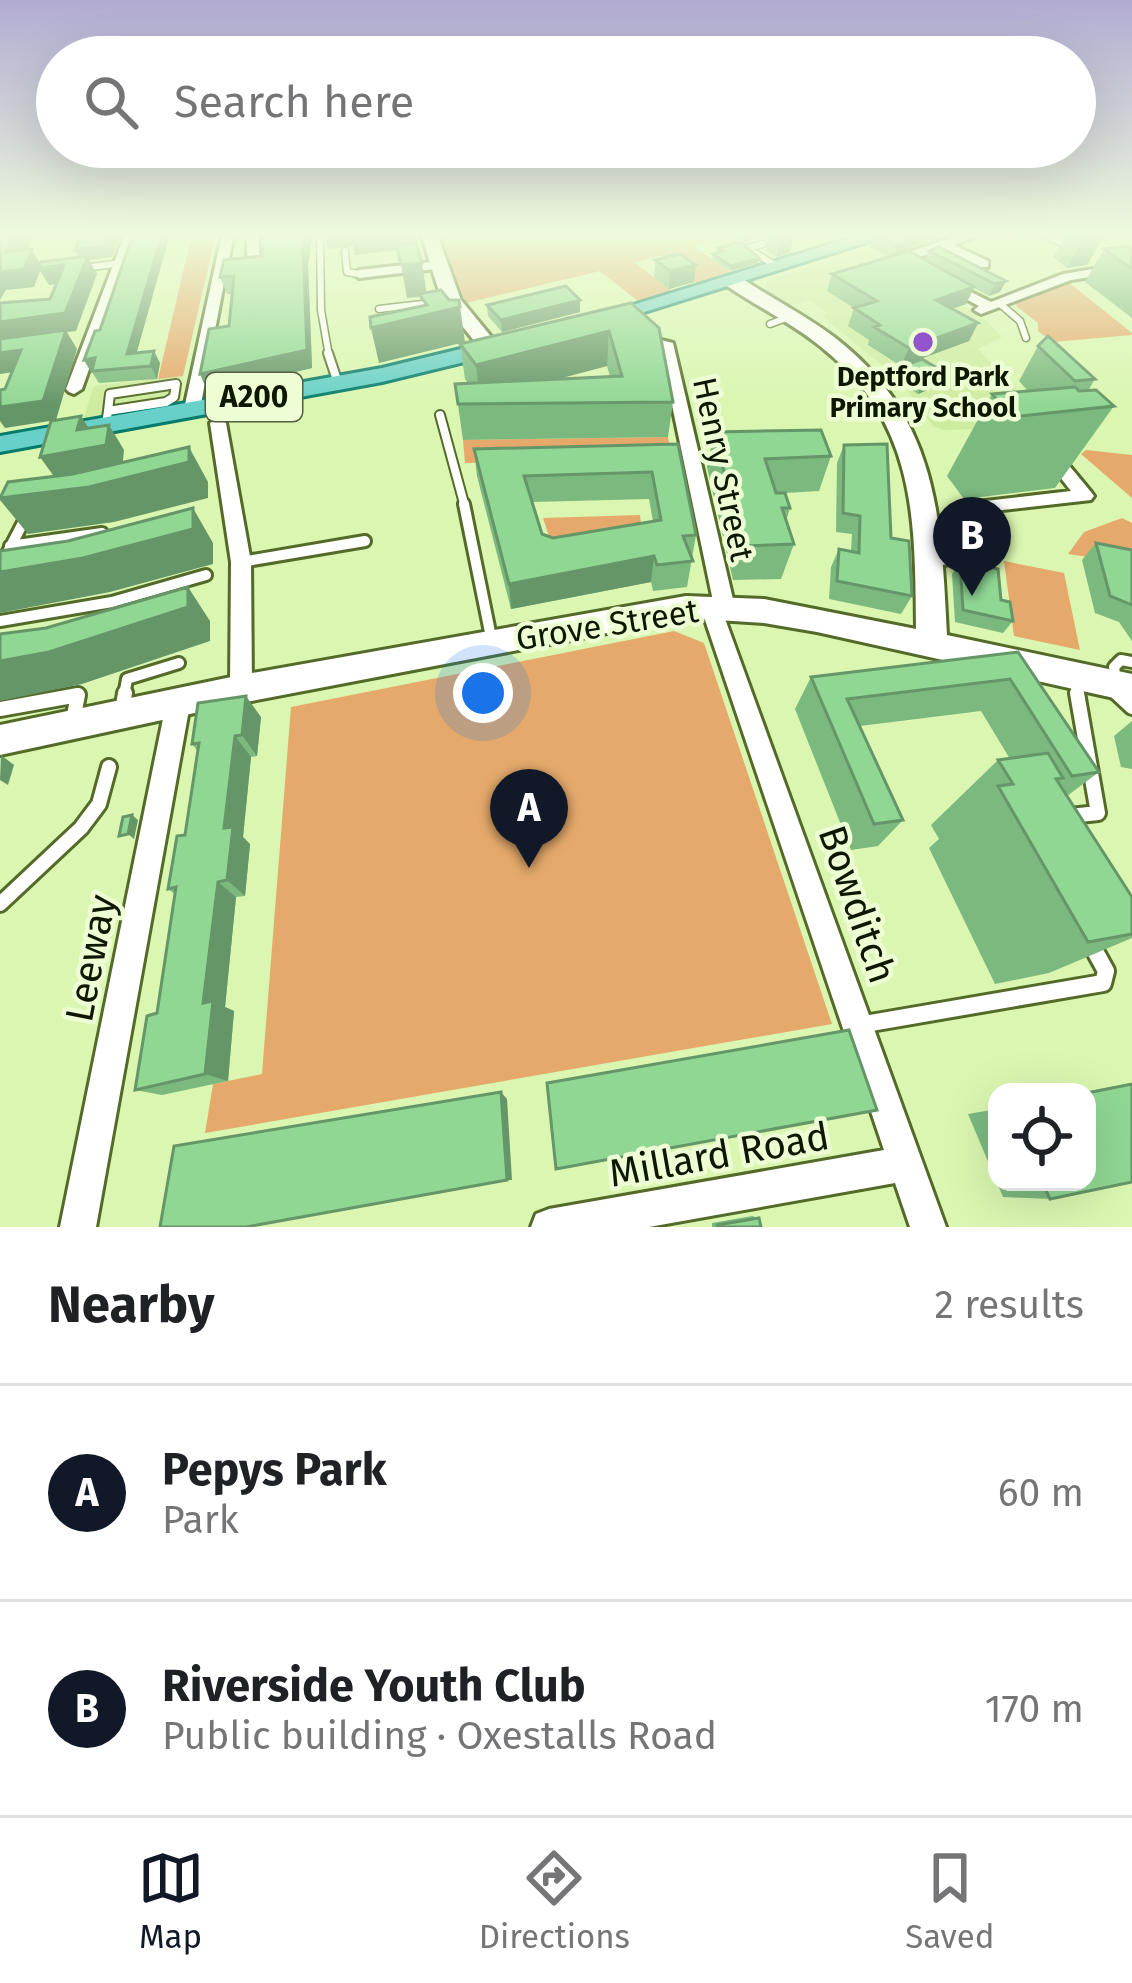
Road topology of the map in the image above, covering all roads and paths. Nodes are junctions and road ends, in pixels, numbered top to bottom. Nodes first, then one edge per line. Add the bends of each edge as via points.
1 (112, 291) edge
2 (215, 291) edge
3 (320, 291) edge
4 (447, 291) edge
5 (701, 291) edge
6 (745, 291) edge
7 (956, 291) edge
8 (1029, 291) edge
9 (984, 308) junction
10 (379, 309) edge
11 (452, 310) junction
12 (564, 329) edge
13 (95, 338) junction
14 (1026, 338) dead end
15 (526, 340) edge
16 (63, 342) edge
17 (666, 343) edge
18 (491, 349) junction
19 (338, 382) junction
20 (74, 389) dead end
21 (192, 409) junction
22 (440, 415) dead end
23 (106, 418) junction
24 (218, 423) dead end
25 (0, 444) edge
26 (1061, 467) edge
27 (15, 512) edge
28 (121, 531) edge
29 (365, 541) dead end
30 (10, 546) junction
31 (928, 560) junction
32 (241, 562) junction
33 (0, 567) edge
34 (206, 575) dead end
35 (718, 608) junction
36 (0, 621) edge
37 (492, 642) junction
38 (932, 643) junction
39 (178, 663) dead end
40 (1073, 672) junction
41 (1128, 685) edge
42 (241, 689) junction
43 (178, 704) junction
44 (0, 709) edge
45 (122, 715) junction
46 (73, 725) junction
47 (0, 740) edge
48 (109, 767) dead end
49 (1060, 817) edge
50 (0, 904) edge
51 (1085, 934) edge
52 (856, 1026) junction
53 (904, 1164) junction
54 (78, 1227) edge
55 (549, 1227) edge
56 (928, 1227) edge

1 - 13 street
2 - 21 street
3 - 19 lane via 326,362
4 - 11 street
5 - 12 main road
6 - 31 street via 859,368 901,422 919,464
7 - 9 street
8 - 9 street
9 - 14 lane via 1020,321
10 - 11 lane
11 - 18 street
13 - 16 street
13 - 20 street
15 - 18 main road, A200
17 - 35 street, Henry Street
18 - 19 main road, A200
19 - 21 main road, A200
21 - 23 main road, A200
22 - 37 lane
23 - 23 lane via 110,394 176,384 166,402
23 - 25 main road, A200
24 - 32 street
26 - 31 street via 1085,496 966,508 969,560
27 - 30 lane via 30,509
28 - 30 lane
29 - 32 lane
30 - 33 lane
31 - 38 street
32 - 42 street
34 - 36 lane
35 - 37 street, Grove Street
35 - 38 street, Grove Street
35 - 52 street, Bowditch
37 - 42 street, Grove Street
38 - 40 street, Grove Street
39 - 45 lane via 127,679
40 - 41 street, Grove Street
40 - 49 lane via 1098,813
42 - 43 street, Grove Street
43 - 45 street, Grove Street
43 - 54 street, Leeway
44 - 46 lane via 78,695
45 - 46 street, Grove Street
46 - 47 street, Grove Street
48 - 50 lane via 99,804 81,828
51 - 52 lane via 1106,971 1103,983
52 - 53 street, Bowditch
53 - 55 street, Millard Road
53 - 56 street, Bowditch

